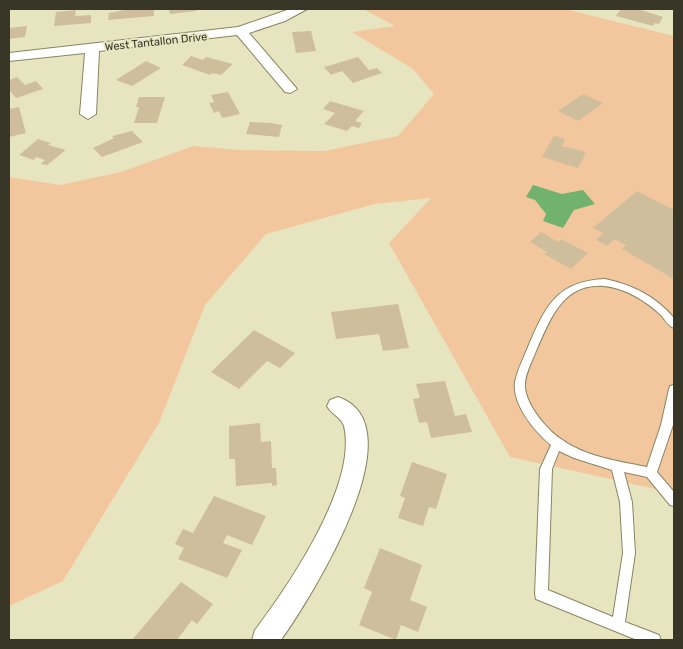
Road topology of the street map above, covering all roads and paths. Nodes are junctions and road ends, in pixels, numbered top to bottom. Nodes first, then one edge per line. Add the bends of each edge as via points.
1 (300, 9) edge
2 (240, 31) junction
3 (92, 49) junction
4 (9, 56) edge
5 (290, 89) dead end
6 (88, 114) dead end
7 (674, 324) edge
8 (674, 389) edge
9 (338, 406) dead end
10 (557, 443) junction
11 (617, 466) junction
12 (651, 473) junction
13 (674, 501) edge
14 (618, 626) junction
15 (265, 640) edge
16 (654, 640) edge

1 - 2 street, West Tantallon Drive
2 - 3 street, West Tantallon Drive
2 - 5 street
3 - 4 street, West Tantallon Drive
3 - 6 street
7 - 10 lane via 652,300 610,284 594,282 579,285 559,298 544,323 519,389 530,412
8 - 12 lane via 667,425
9 - 15 street via 354,422 357,434 357,456 343,502 321,550 287,610
10 - 11 lane
10 - 14 lane via 546,469 542,594
11 - 12 lane
11 - 14 lane via 626,502 629,554
12 - 13 lane
14 - 16 lane

